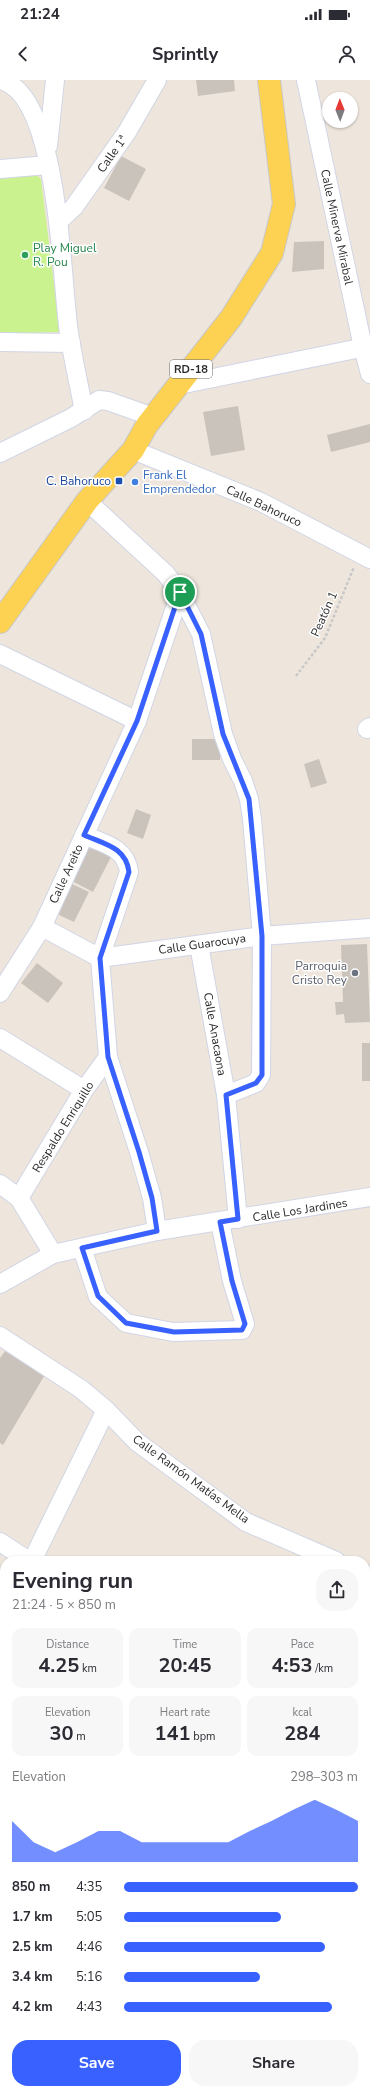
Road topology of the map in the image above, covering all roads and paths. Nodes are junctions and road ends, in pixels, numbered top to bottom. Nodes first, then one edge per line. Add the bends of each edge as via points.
1 (55, 80) edge
2 (157, 80) edge
3 (269, 80) edge
4 (306, 80) edge
5 (7, 81) edge
6 (48, 158) junction
7 (0, 169) edge
8 (58, 222) junction
9 (0, 342) edge
10 (71, 343) junction
11 (366, 346) edge
12 (370, 374) edge
13 (179, 385) junction
14 (84, 411) junction
15 (153, 417) junction
16 (133, 450) junction
17 (0, 453) edge
18 (87, 501) junction
19 (365, 556) edge
20 (180, 592) junction
21 (0, 622) edge
22 (0, 654) edge
23 (296, 676) dead end
24 (137, 721) junction
25 (84, 835) junction
26 (42, 927) junction
27 (370, 928) edge
28 (262, 936) junction
29 (199, 945) junction
30 (100, 958) junction
31 (0, 993) edge
32 (0, 1038) edge
33 (108, 1057) junction
34 (84, 1090) junction
35 (226, 1095) junction
36 (0, 1184) edge
37 (370, 1197) edge
38 (19, 1198) junction
39 (238, 1219) junction
40 (220, 1222) junction
41 (157, 1231) junction
42 (82, 1248) junction
43 (53, 1254) junction
44 (0, 1284) edge
45 (0, 1336) edge
46 (106, 1410) junction
47 (0, 1542) edge
48 (22, 1556) edge
49 (33, 1556) edge
50 (324, 1556) edge

1 - 6 street
2 - 8 street, Calle 1ª via 127,132 74,207
3 - 13 main road, RD-18 via 284,204 272,253 231,318
4 - 11 street, Calle Minerva Mirabal
5 - 6 street via 22,93 31,106
6 - 7 street
6 - 8 street
8 - 10 street
9 - 10 street
10 - 14 street
11 - 12 street, Calle Minerva Mirabal
11 - 13 street
13 - 15 main road, RD-18
14 - 15 street via 99,400
14 - 17 street
15 - 16 main road, RD-18
16 - 18 main road, RD-18
16 - 19 street, Calle Bahoruco via 261,502
18 - 20 street via 166,574
18 - 21 main road, RD-18
19 - 23 path, Peatón 1 via 325,638
20 - 24 street, Calle Areito
20 - 28 street via 201,634 223,734 249,799
22 - 24 street
24 - 25 street, Calle Areito
25 - 26 street, Calle Areito
25 - 30 street via 120,851 128,861 129,872
26 - 30 street
26 - 31 street, Calle Areito
27 - 28 street, Calle Guarocuya
28 - 29 street, Calle Guarocuya
28 - 35 street via 262,1075 256,1083
29 - 30 street, Calle Guarocuya
29 - 35 street, Calle Anacaona
30 - 33 street
32 - 34 street
33 - 34 street, Respaldo Enriquillo
33 - 41 street via 152,1198
34 - 38 street, Respaldo Enriquillo
35 - 39 street, Calle Anacaona
36 - 38 street
37 - 39 street, Calle Los Jardines
38 - 43 street
39 - 40 street, Calle Los Jardines
40 - 41 street, Calle Los Jardines
40 - 42 street via 232,1281 245,1324 242,1330 174,1332 126,1323 98,1296
41 - 42 street, Calle Los Jardines
42 - 43 street, Calle Los Jardines
43 - 44 street, Calle Los Jardines
45 - 46 street, Calle Ramón Matías Mella via 81,1389
46 - 49 street
46 - 50 street, Calle Ramón Matías Mella via 137,1442 246,1522
47 - 48 street

